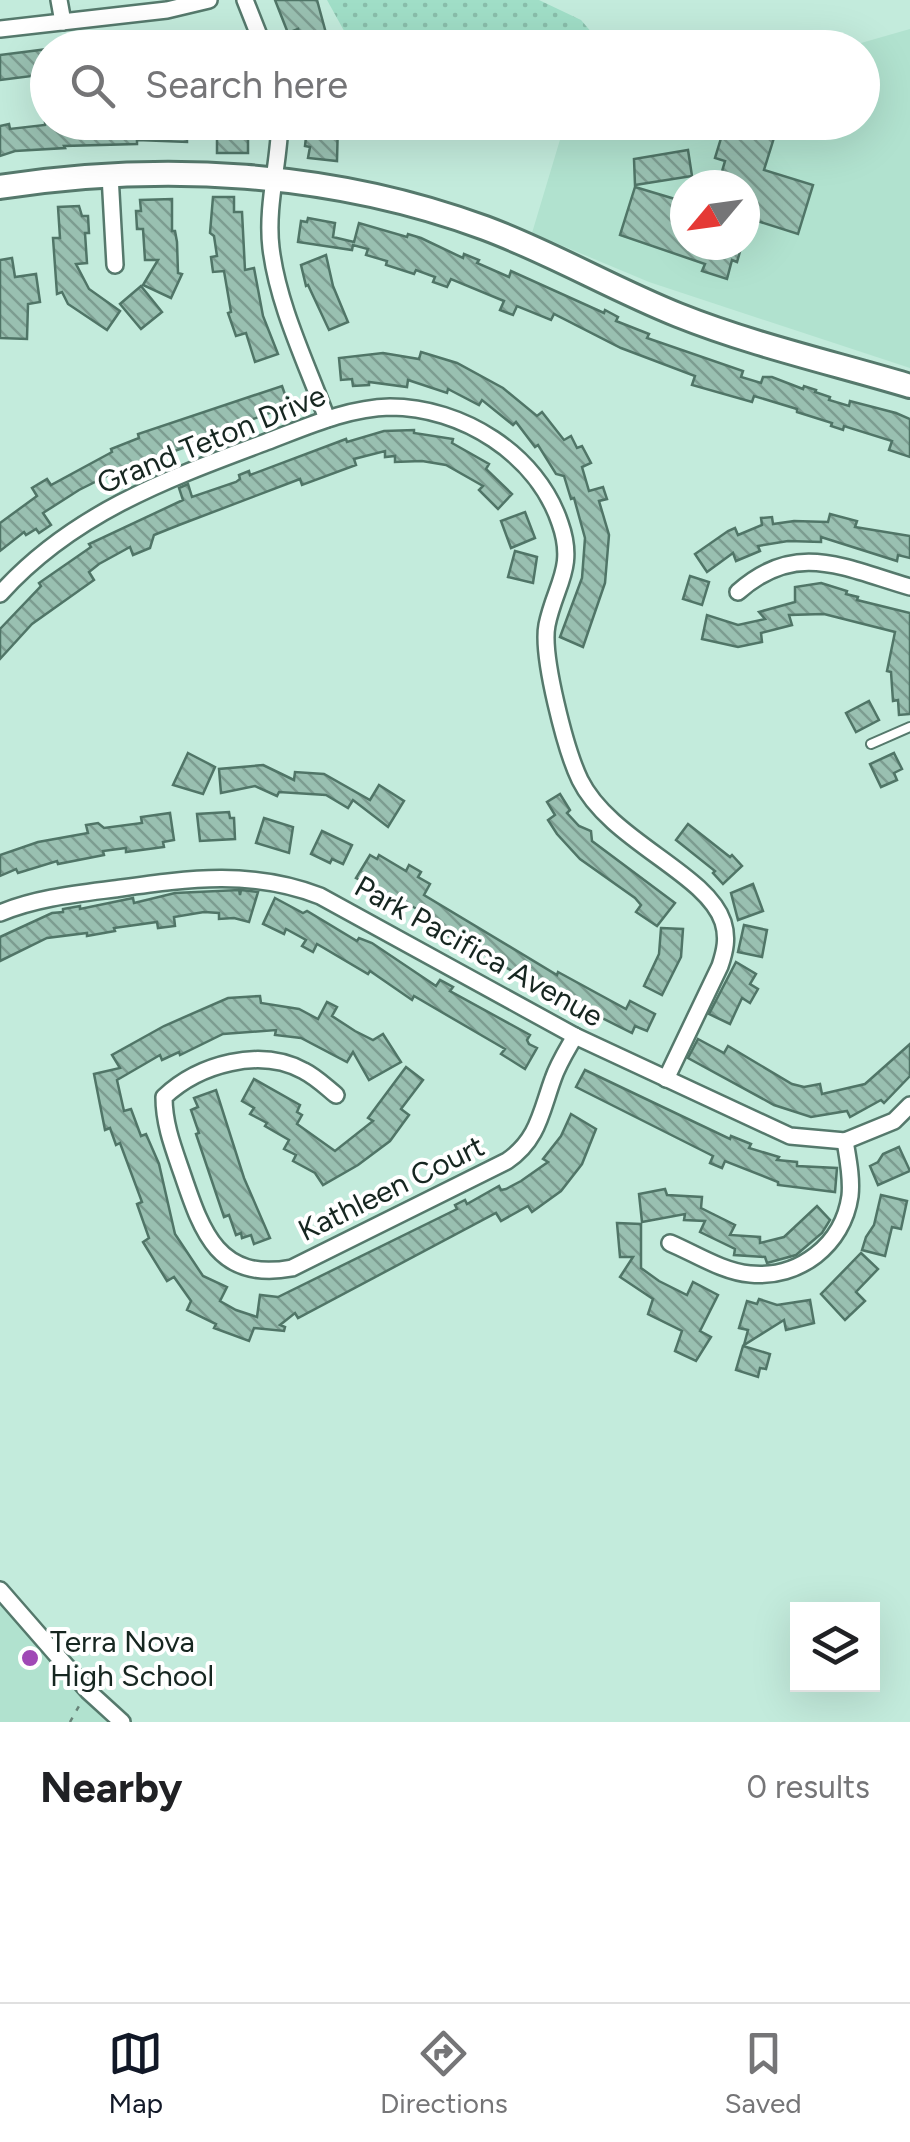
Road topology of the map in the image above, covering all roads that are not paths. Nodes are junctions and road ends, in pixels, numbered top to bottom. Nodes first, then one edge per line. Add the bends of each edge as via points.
1 (60, 0) edge
2 (209, 0) edge
3 (246, 0) edge
4 (62, 22) junction
5 (0, 29) edge
6 (257, 30) edge
7 (278, 140) edge
8 (110, 175) junction
9 (275, 180) junction
10 (0, 187) edge
11 (115, 265) dead end
12 (910, 386) edge
13 (327, 419) junction
14 (910, 587) edge
15 (738, 592) dead end
16 (0, 594) edge
17 (910, 726) edge
18 (871, 744) dead end
19 (0, 913) edge
20 (575, 1036) junction
21 (666, 1080) junction
22 (336, 1095) dead end
23 (910, 1105) edge
24 (846, 1141) junction
25 (670, 1242) dead end
26 (0, 1590) edge
27 (122, 1722) edge

1 - 4 street
2 - 4 street
3 - 6 street
4 - 5 street
7 - 9 street
8 - 9 street
8 - 10 street
8 - 11 street
9 - 12 street via 445,214 682,316
9 - 13 street via 275,271
13 - 16 street, Grand Teton Drive via 117,502 50,546
13 - 21 street, Grand Teton Drive via 391,407 463,422 524,464 552,504 566,567 546,647 580,780 608,819 703,892 726,934 720,966
14 - 15 street via 798,560 766,570
17 - 18 lane
19 - 20 street, Park Pacifica Avenue via 56,897 200,877 275,880 320,896
20 - 21 street, Park Pacifica Avenue
20 - 22 street, Kathleen Court via 554,1074 538,1128 507,1162 292,1268 258,1272 226,1258 195,1213 164,1119 164,1097 178,1084 238,1060 269,1059 308,1072
21 - 24 street, Park Pacifica Avenue via 790,1136
23 - 24 street, Park Pacifica Avenue via 894,1121
24 - 25 street via 851,1190 843,1221 824,1249 799,1266 746,1274
26 - 27 street

